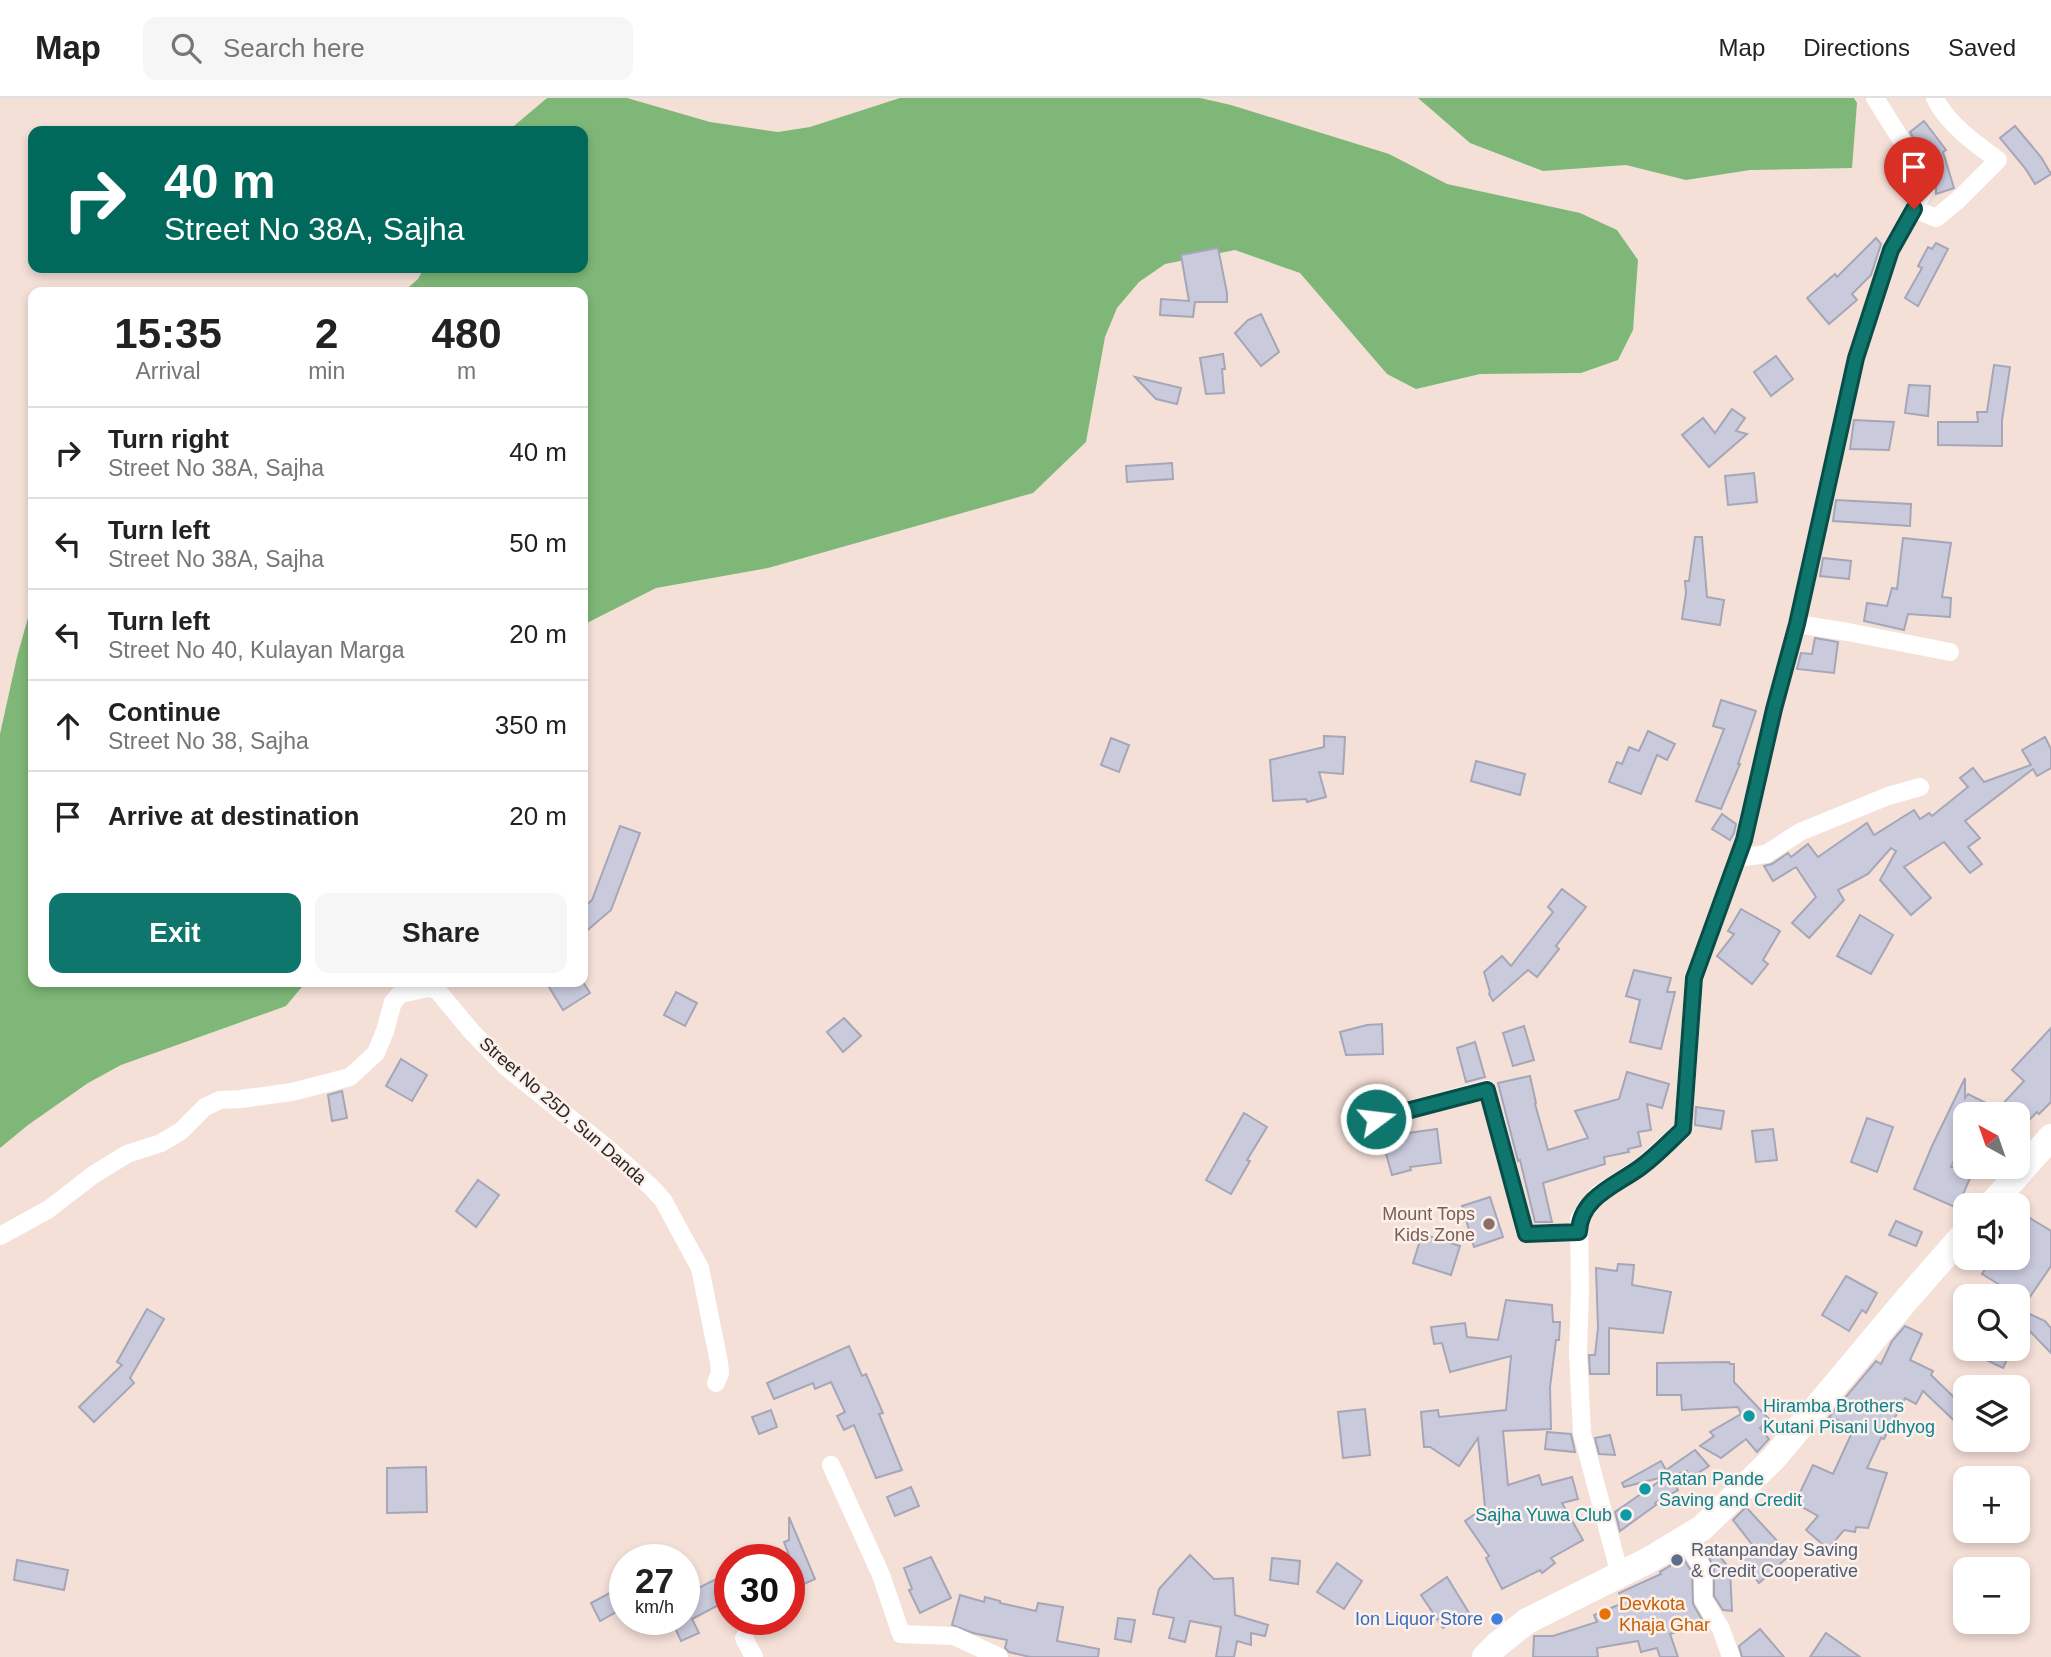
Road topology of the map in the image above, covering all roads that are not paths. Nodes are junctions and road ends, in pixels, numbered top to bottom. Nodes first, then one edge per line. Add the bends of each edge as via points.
1 (1875, 98) edge
2 (1935, 98) edge
3 (1914, 209) junction
4 (1797, 624) junction
5 (1951, 652) dead end
6 (1920, 787) dead end
7 (1738, 858) junction
8 (1376, 1119) dead end
9 (2051, 1137) edge
10 (2001, 1193) edge
11 (1579, 1232) junction
12 (0, 1236) edge
13 (1953, 1247) edge
14 (716, 1383) dead end
15 (831, 1465) dead end
16 (1685, 1539) junction
17 (1619, 1575) junction
18 (744, 1638) dead end
19 (754, 1657) edge
20 (999, 1657) edge
21 (1485, 1657) edge
22 (1731, 1657) edge

1 - 3 street via 1926,187
2 - 3 street via 1974,143 1998,160 1936,218
3 - 4 street via 1891,250 1856,358
4 - 5 street
4 - 7 street
6 - 7 street via 1800,832 1766,854
7 - 11 street via 1694,978 1683,1129 1642,1166 1598,1194 1579,1219
8 - 11 street via 1487,1090 1526,1234
9 - 10 main road
11 - 17 street via 1581,1433
12 - 14 street, Street No 25D, Sun Danda via 49,1209 127,1154 181,1131 205,1107 220,1100 292,1092 349,1077 376,1053 400,994 429,988 438,990 505,1066 606,1147 663,1200 700,1268 719,1362
13 - 16 main road via 1774,1458
15 - 20 street via 881,1575 901,1634 954,1636
16 - 17 main road
16 - 22 street via 1703,1569 1703,1598
17 - 21 main road via 1527,1621
18 - 19 street

